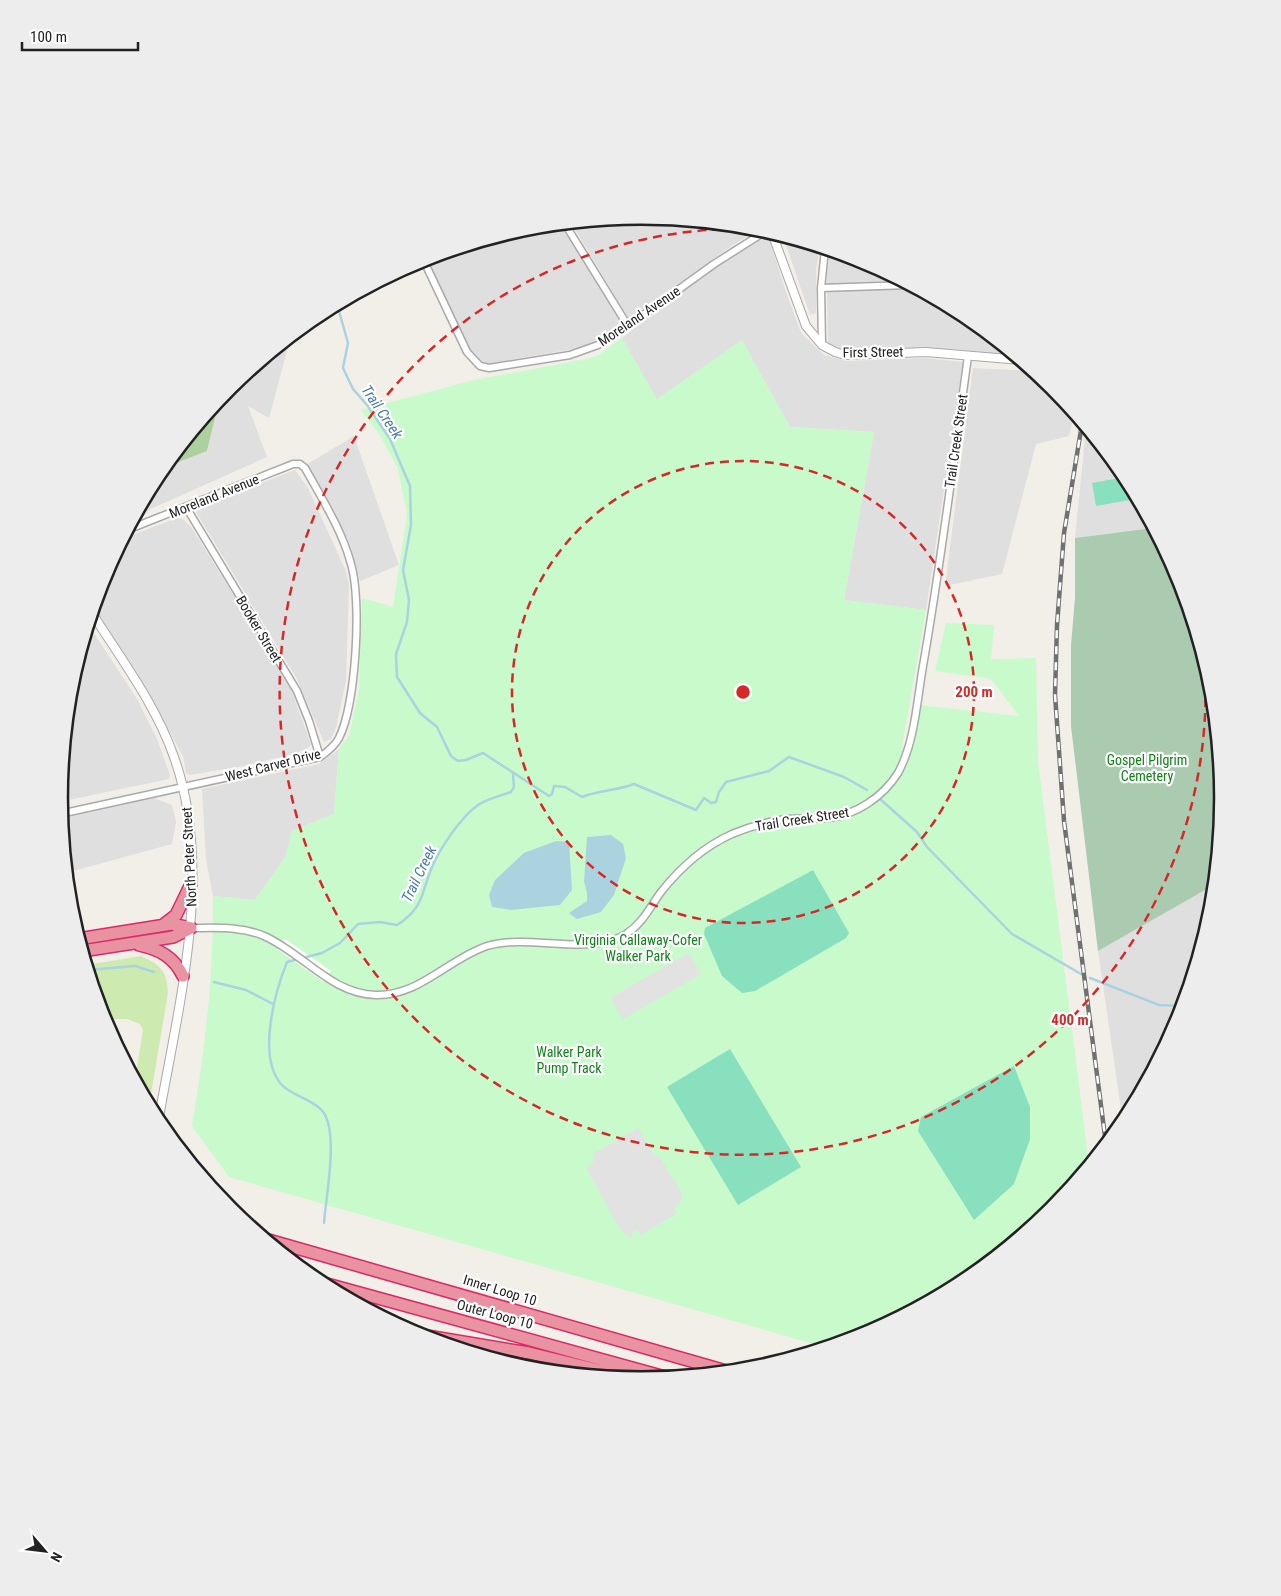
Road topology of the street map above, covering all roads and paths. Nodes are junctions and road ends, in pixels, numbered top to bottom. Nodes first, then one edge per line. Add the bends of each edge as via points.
1 (569, 230) edge
2 (756, 237) edge
3 (775, 242) edge
4 (825, 255) edge
5 (427, 267) edge
6 (897, 285) edge
7 (822, 288) junction
8 (628, 326) junction
9 (822, 345) junction
10 (968, 356) junction
11 (1007, 358) edge
12 (300, 464) joint
13 (186, 507) junction
14 (136, 526) edge
15 (96, 620) edge
16 (320, 757) junction
17 (183, 786) junction
18 (68, 812) edge
19 (191, 884) junction
20 (163, 925) junction
21 (191, 928) junction
22 (85, 938) edge
23 (132, 944) junction
24 (88, 950) edge
25 (184, 976) junction
26 (160, 1110) edge
27 (280, 1243) edge
28 (347, 1289) edge
29 (455, 1341) edge
30 (711, 1366) edge
31 (595, 1369) edge
32 (643, 1371) edge

1 - 8 street
2 - 8 street, Moreland Avenue
3 - 9 street, First Street via 802,319
4 - 7 street
5 - 8 street, Moreland Avenue via 471,359 480,366 489,368 570,355 598,345
6 - 7 street
7 - 9 street
9 - 10 street, First Street via 850,355 926,352
10 - 11 street, First Street
10 - 21 street, Trail Creek Street via 931,619 911,732 900,767 882,792 864,806 842,815 757,825 718,841 680,870 644,918 617,938 594,944 526,941 486,946 400,993 381,996 358,993 327,978 259,934 241,929
12 - 13 street, Moreland Avenue
12 - 16 street, West Carver Drive via 344,544 352,564 356,592 354,663 346,717 335,744
13 - 14 street, Moreland Avenue
13 - 16 street, Booker Street via 297,691
15 - 17 street, North Peter Street via 151,709 173,755
16 - 17 street, West Carver Drive
17 - 18 street, West Carver Drive
17 - 19 street, North Peter Street via 189,826
19 - 20 highway via 176,915
19 - 21 street, North Peter Street
20 - 21 highway
20 - 22 highway
21 - 23 highway via 173,937
21 - 25 street, North Peter Street
23 - 24 highway
23 - 25 highway via 166,954
25 - 26 street, North Peter Street
27 - 30 highway, Inner Loop 10
28 - 32 highway, Outer Loop 10
29 - 31 highway via 529,1353

